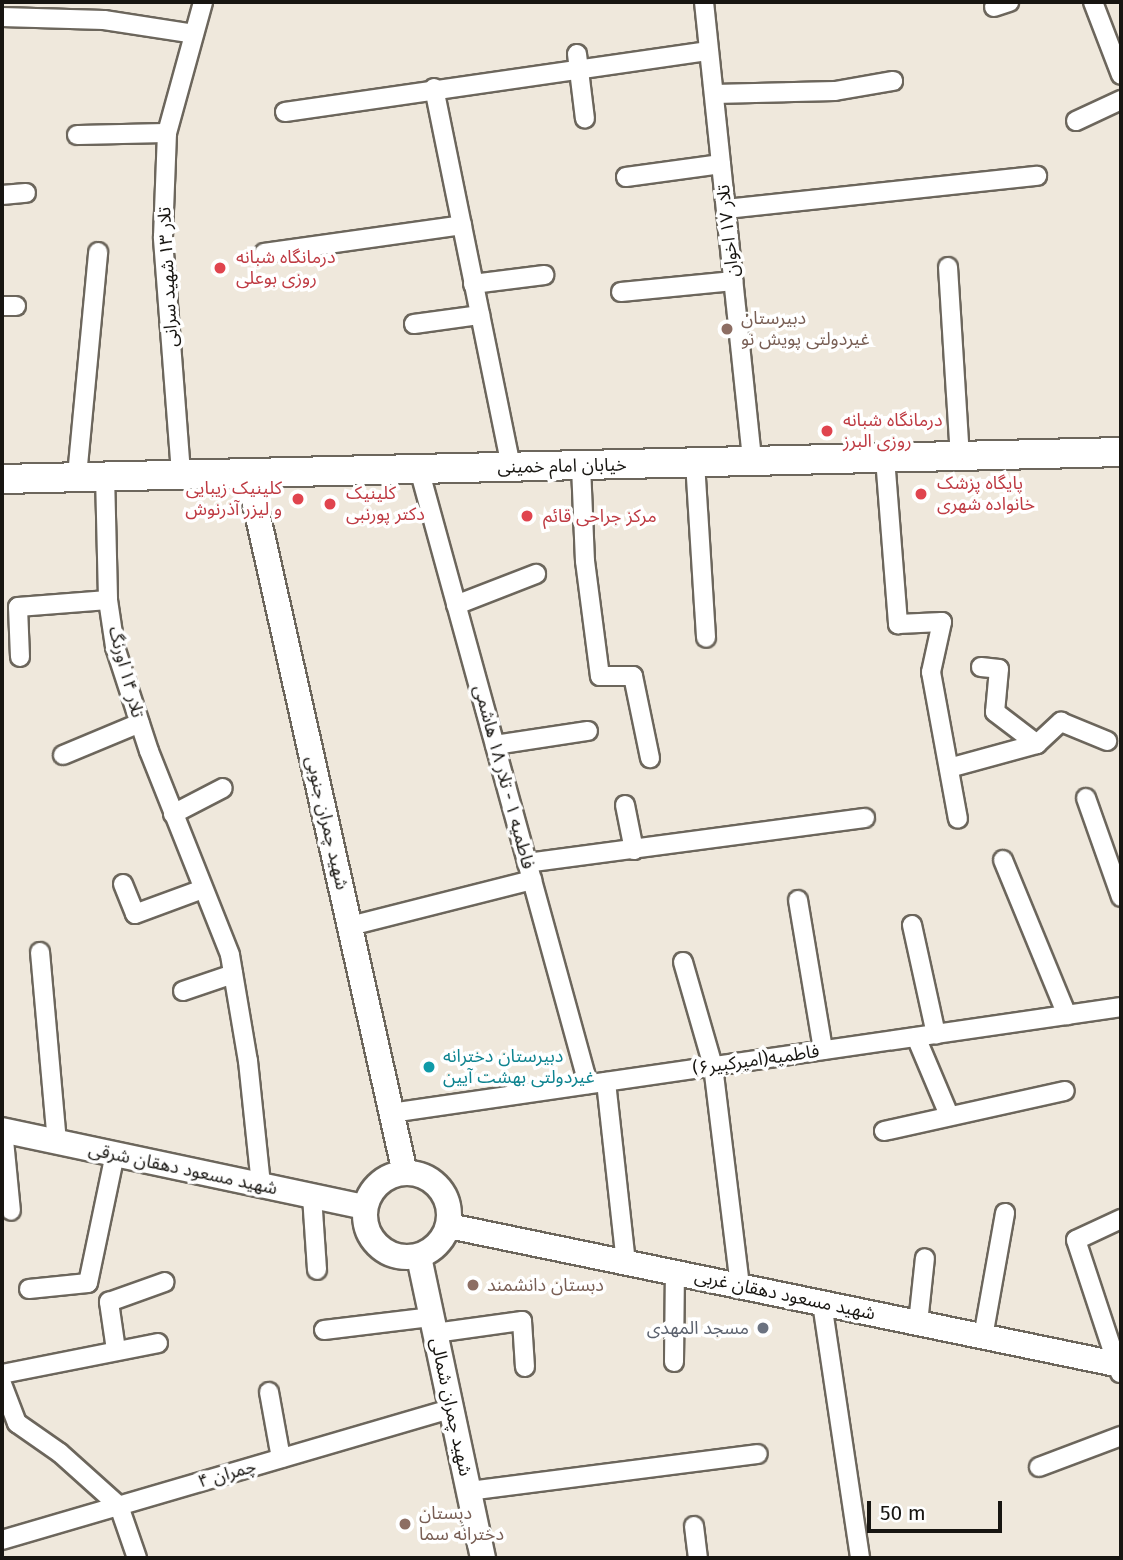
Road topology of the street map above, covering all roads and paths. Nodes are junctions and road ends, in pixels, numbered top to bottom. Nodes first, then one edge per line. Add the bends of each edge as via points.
1 (202, 2) edge
2 (704, 2) edge
3 (1093, 2) edge
4 (105, 11) edge
5 (2, 18) edge
6 (194, 34) junction
7 (709, 51) junction
8 (577, 61) junction
9 (1121, 75) edge
10 (893, 81) dead end
11 (434, 88) junction
12 (714, 94) junction
13 (1121, 100) edge
14 (285, 112) dead end
15 (585, 119) dead end
16 (1076, 121) dead end
17 (167, 133) junction
18 (78, 135) dead end
19 (721, 164) junction
20 (1037, 176) dead end
21 (626, 177) dead end
22 (26, 193) dead end
23 (2, 195) edge
24 (726, 209) junction
25 (461, 225) junction
26 (98, 252) dead end
27 (264, 253) dead end
28 (948, 267) dead end
29 (544, 275) dead end
30 (733, 281) junction
31 (473, 284) junction
32 (621, 292) dead end
33 (480, 315) junction
34 (414, 324) dead end
35 (1121, 452) edge
36 (960, 456) junction
37 (885, 458) junction
38 (752, 461) junction
39 (695, 462) junction
40 (581, 466) junction
41 (511, 467) junction
42 (419, 469) junction
43 (248, 472) junction
44 (181, 473) junction
45 (91, 476) junction
46 (2, 478) edge
47 (536, 574) dead end
48 (108, 600) junction
49 (456, 605) junction
50 (706, 638) dead end
51 (20, 657) dead end
52 (981, 667) dead end
53 (140, 723) junction
54 (588, 731) dead end
55 (1107, 741) dead end
56 (1037, 744) junction
57 (495, 745) junction
58 (63, 755) dead end
59 (650, 758) dead end
60 (949, 768) junction
61 (223, 788) dead end
62 (1086, 797) dead end
63 (625, 805) dead end
64 (173, 814) junction
65 (865, 818) dead end
66 (958, 819) dead end
67 (634, 850) junction
68 (1003, 860) dead end
69 (530, 872) junction
70 (123, 884) dead end
71 (203, 889) junction
72 (1121, 897) edge
73 (798, 900) dead end
74 (912, 925) dead end
75 (349, 926) junction
76 (40, 951) dead end
77 (683, 962) dead end
78 (233, 974) junction
79 (183, 991) dead end
80 (1121, 1007) edge
81 (1067, 1015) junction
82 (936, 1034) junction
83 (916, 1037) junction
84 (823, 1051) junction
85 (713, 1066) junction
86 (597, 1083) junction
87 (1065, 1091) dead end
88 (391, 1113) junction
89 (949, 1115) junction
90 (2, 1130) edge
91 (884, 1131) dead end
92 (57, 1141) junction
93 (114, 1154) junction
94 (405, 1173) junction
95 (261, 1185) junction
96 (312, 1196) junction
97 (365, 1208) junction
98 (11, 1211) dead end
99 (1005, 1213) dead end
100 (1121, 1219) edge
101 (449, 1226) junction
102 (419, 1256) junction
103 (925, 1258) dead end
104 (625, 1262) junction
105 (317, 1270) dead end
106 (675, 1272) junction
107 (165, 1282) dead end
108 (740, 1286) junction
109 (29, 1289) dead end
110 (822, 1303) junction
111 (918, 1323) junction
112 (434, 1325) junction
113 (324, 1330) dead end
114 (983, 1336) junction
115 (158, 1343) dead end
116 (117, 1350) junction
117 (674, 1362) dead end
118 (525, 1367) dead end
119 (1120, 1369) edge
120 (2, 1374) edge
121 (2, 1384) edge
122 (269, 1392) dead end
123 (452, 1409) junction
124 (1121, 1436) edge
125 (758, 1454) dead end
126 (281, 1458) junction
127 (1039, 1467) dead end
128 (469, 1492) junction
129 (119, 1506) junction
130 (694, 1526) dead end
131 (2, 1540) edge
132 (137, 1558) edge
133 (483, 1558) edge
134 (698, 1558) edge
135 (860, 1558) edge

1 - 6 street, تلار ۱۳ شهید سرانی
2 - 7 street, تلار ۱۷ اخوان
3 - 9 street
4 - 5 street
4 - 6 street
6 - 17 street, تلار ۱۳ شهید سرانی
7 - 8 street
7 - 12 street, تلار ۱۷ اخوان
8 - 11 street
8 - 15 street
10 - 12 street via 835,91
11 - 14 street
11 - 25 street
12 - 19 street, تلار ۱۷ اخوان
13 - 16 street
17 - 18 street
17 - 44 street, تلار ۱۳ شهید سرانی via 163,237
19 - 21 street
19 - 24 street, تلار ۱۷ اخوان
20 - 24 street
22 - 23 street
24 - 30 street, تلار ۱۷ اخوان
25 - 27 street
25 - 31 street
26 - 45 street, تلار ۱۴ اورنگ
28 - 36 street
29 - 31 street
30 - 32 street
30 - 38 street, تلار ۱۷ اخوان
31 - 33 street
33 - 34 street
33 - 41 street
35 - 36 main road, خیابان امام خمینی
36 - 37 main road, خیابان امام خمینی
37 - 38 main road, خیابان امام خمینی
37 - 60 street via 898,624 942,622 931,672
38 - 39 main road, خیابان امام خمینی
39 - 40 main road, خیابان امام خمینی
39 - 50 street
40 - 41 main road, خیابان امام خمینی
40 - 59 street via 585,561 600,676 633,677
41 - 42 main road, خیابان امام خمینی
42 - 43 main road, خیابان امام خمینی
42 - 49 street, فاطمیه ۱ - تلار ۱۸ هاشمی
43 - 44 main road, خیابان امام خمینی
43 - 75 main road, شهید چمران جنوبی
44 - 45 main road, خیابان امام خمینی
45 - 46 main road, خیابان امام خمینی
45 - 48 street, تلار ۱۴ اورنگ
47 - 49 street
48 - 51 street via 18,607
48 - 53 street, تلار ۱۴ اورنگ via 116,647
49 - 57 street, فاطمیه ۱ - تلار ۱۸ هاشمی
52 - 56 street via 999,669 995,712
53 - 58 street
53 - 64 street, تلار ۱۴ اورنگ
54 - 57 street
55 - 56 street via 1060,722
56 - 60 street
57 - 69 street, فاطمیه ۱ - تلار ۱۸ هاشمی
60 - 66 street
61 - 64 street
62 - 72 street
63 - 67 street
64 - 71 street, تلار ۱۴ اورنگ
65 - 67 street
67 - 69 street
68 - 81 street
69 - 75 street
69 - 86 street, فاطمیه ۱ - تلار ۱۸ هاشمی
70 - 71 street via 135,915
71 - 78 street, تلار ۱۴ اورنگ
73 - 84 street
74 - 82 street
75 - 88 main road, شهید چمران جنوبی
76 - 92 street
77 - 85 street
78 - 79 street
78 - 95 street, تلار ۱۴ اورنگ
80 - 81 street, فاطمیه(امیرکبیر۶)
81 - 82 street, فاطمیه(امیرکبیر۶)
82 - 83 street, فاطمیه(امیرکبیر۶)
83 - 84 street, فاطمیه(امیرکبیر۶)
83 - 89 street
84 - 85 street, فاطمیه(امیرکبیر۶)
85 - 86 street, فاطمیه(امیرکبیر۶)
85 - 108 street
86 - 88 street, فاطمیه(امیرکبیر۶)
86 - 104 street, فاطمیه ۱ - تلار ۱۸ هاشمی
87 - 89 street
88 - 94 main road, شهید چمران جنوبی
89 - 91 street
90 - 92 main road, شهید مسعود دهقان شرقی
90 - 98 street
92 - 93 main road, شهید مسعود دهقان شرقی
93 - 95 main road, شهید مسعود دهقان شرقی
93 - 109 street via 88,1283
94 - 97 main road via 379,1184
94 - 101 main road via 427,1179 445,1195
95 - 96 main road, شهید مسعود دهقان شرقی
96 - 97 main road, شهید مسعود دهقان شرقی
96 - 105 street
97 - 102 main road via 370,1236 378,1247 391,1255
99 - 114 street
100 - 119 street via 1076,1240
101 - 102 main road via 438,1245
101 - 104 main road, شهید مسعود دهقان غربی
102 - 112 main road, شهید چمران شمالی
103 - 111 street
104 - 106 main road, شهید مسعود دهقان غربی
106 - 108 main road, شهید مسعود دهقان غربی
106 - 117 street
107 - 116 street via 109,1302
108 - 110 main road, شهید مسعود دهقان غربی
110 - 111 main road, شهید مسعود دهقان غربی
110 - 135 street
111 - 114 main road, شهید مسعود دهقان غربی
112 - 113 street
112 - 118 street via 522,1321
112 - 123 main road, شهید چمران شمالی
114 - 119 main road, شهید مسعود دهقان غربی
115 - 116 street
116 - 120 street
121 - 129 street via 17,1423 60,1453
122 - 126 street
123 - 126 street, چمران ۴
123 - 128 main road, شهید چمران شمالی
124 - 127 street
125 - 128 street
126 - 129 street, چمران ۴
128 - 133 main road, شهید چمران شمالی
129 - 131 street, چمران ۴
129 - 132 street
130 - 134 street

